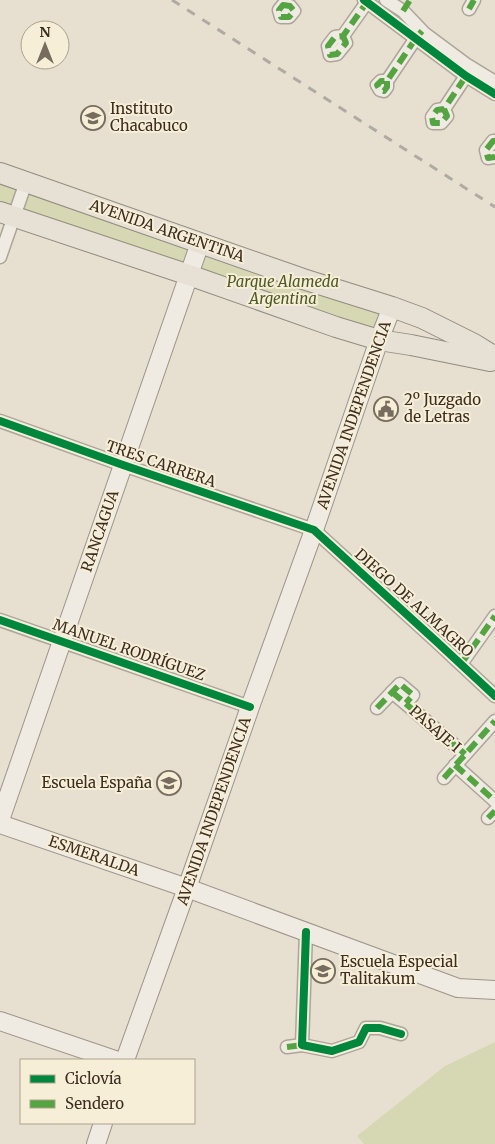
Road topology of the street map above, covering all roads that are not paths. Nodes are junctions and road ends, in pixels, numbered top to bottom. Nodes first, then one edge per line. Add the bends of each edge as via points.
1 (386, 0) edge
2 (366, 1) edge
3 (407, 5) edge
4 (419, 35) junction
5 (343, 36) dead end
6 (466, 76) junction
7 (387, 81) dead end
8 (492, 83) edge
9 (444, 109) dead end
10 (495, 141) edge
11 (495, 157) edge
12 (0, 173) edge
13 (26, 182) junction
14 (7, 215) edge
15 (200, 243) junction
16 (0, 257) edge
17 (189, 275) junction
18 (392, 307) junction
19 (380, 340) junction
20 (495, 357) edge
21 (495, 362) edge
22 (0, 421) edge
23 (123, 465) junction
24 (314, 530) junction
25 (495, 616) edge
26 (0, 620) edge
27 (62, 642) junction
28 (461, 664) junction
29 (495, 696) edge
30 (250, 707) junction
31 (377, 708) dead end
32 (495, 721) edge
33 (465, 754) junction
34 (455, 765) junction
35 (444, 778) dead end
36 (495, 801) edge
37 (0, 820) edge
38 (0, 824) edge
39 (187, 888) junction
40 (306, 932) junction
41 (495, 990) edge
42 (0, 1021) edge
43 (402, 1034) dead end
44 (302, 1045) junction
45 (287, 1047) dead end
46 (112, 1059) edge
47 (125, 1059) edge
48 (103, 1124) edge
49 (96, 1144) edge

1 - 3 street
2 - 4 street
2 - 5 street
3 - 4 street
4 - 6 street
4 - 7 street
4 - 8 street
6 - 8 street
6 - 9 street
10 - 11 street via 486,150 488,158
12 - 13 main road, AVENIDA ARGENTINA
13 - 14 street
13 - 15 main road, AVENIDA ARGENTINA
14 - 16 street
14 - 17 main road
15 - 17 main road, RANCAGUA
15 - 18 main road, AVENIDA ARGENTINA
17 - 19 main road
17 - 23 main road, RANCAGUA
18 - 19 main road, AVENIDA INDEPENDENCIA
18 - 20 main road, AVENIDA ARGENTINA via 422,318
19 - 21 main road
19 - 24 main road, AVENIDA INDEPENDENCIA
22 - 23 street, TRES CARRERA
23 - 24 street, TRES CARRERA
23 - 27 main road, RANCAGUA
24 - 28 street, DIEGO DE ALMAGRO
24 - 30 main road, AVENIDA INDEPENDENCIA
25 - 28 street
26 - 27 street, MANUEL RODRÍGUEZ
27 - 30 street, MANUEL RODRÍGUEZ
27 - 37 main road, RANCAGUA
28 - 29 street, DIEGO DE ALMAGRO
30 - 39 main road, AVENIDA INDEPENDENCIA
31 - 33 street, PASAJE I via 396,688 406,703
32 - 33 street
33 - 34 street
34 - 35 street
34 - 36 street, PASAJE I
38 - 39 main road, ESMERALDA
39 - 40 main road, ESMERALDA
39 - 47 main road, AVENIDA INDEPENDENCIA
40 - 41 main road, ESMERALDA via 458,988
40 - 44 street
42 - 46 main road
43 - 44 street via 366,1028 359,1042 332,1051
44 - 45 street
48 - 49 main road

